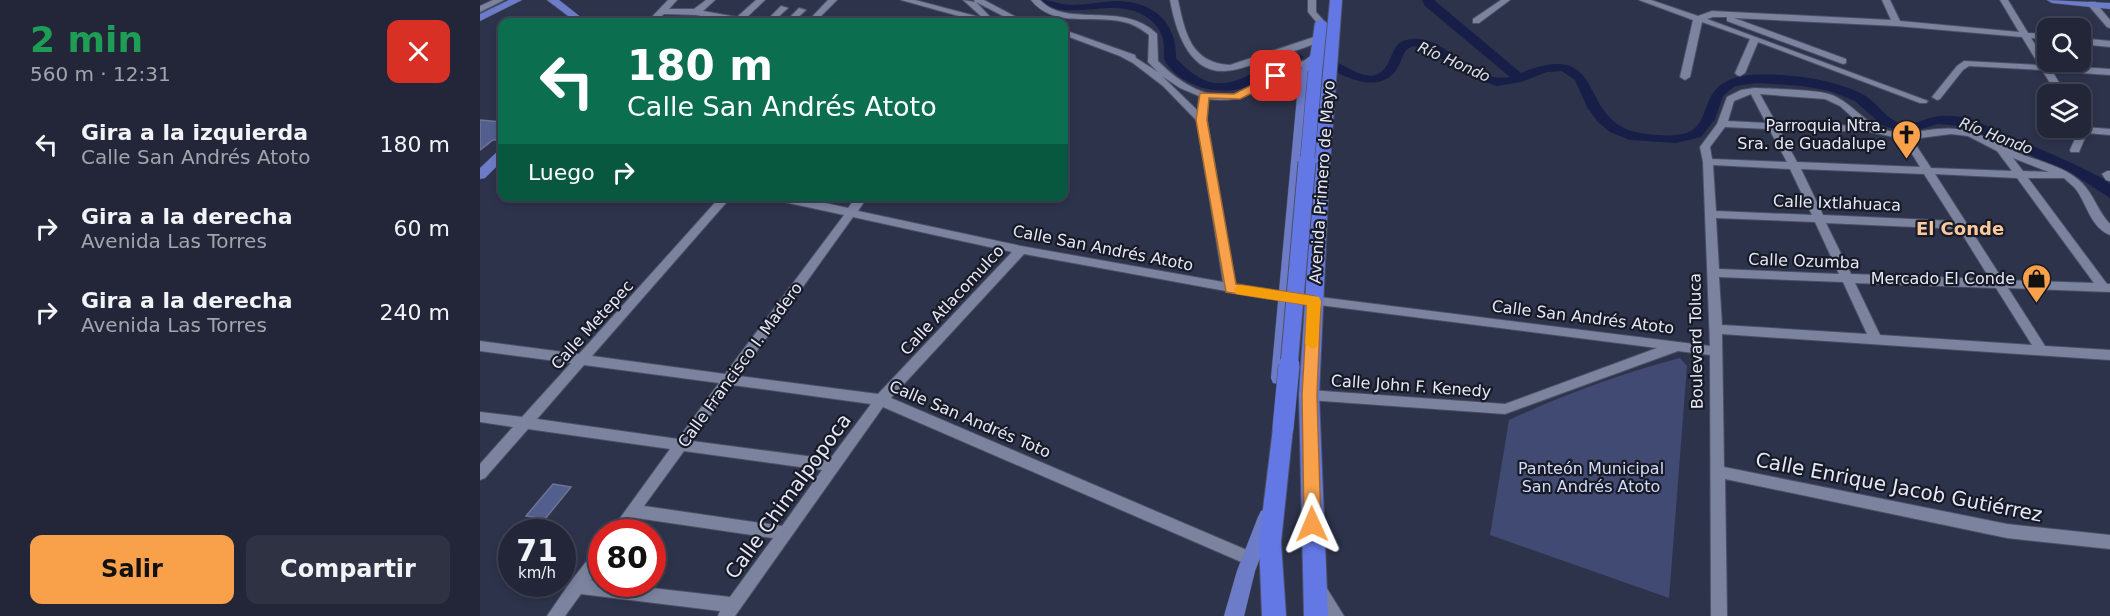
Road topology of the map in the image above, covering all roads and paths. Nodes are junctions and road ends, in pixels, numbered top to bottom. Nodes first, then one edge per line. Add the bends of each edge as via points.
1 (500, 0) edge
2 (509, 0) edge
3 (517, 0) edge
4 (544, 0) edge
5 (552, 0) edge
6 (673, 0) edge
7 (711, 0) edge
8 (761, 0) edge
9 (833, 0) edge
10 (905, 0) edge
11 (967, 0) edge
12 (978, 0) edge
13 (1035, 0) edge
14 (1174, 0) edge
15 (1312, 0) edge
16 (1506, 0) edge
17 (1643, 0) edge
18 (1886, 0) edge
19 (2004, 0) edge
20 (2052, 0) edge
21 (2092, 4) junction
22 (2110, 6) edge
23 (784, 8) dead end
24 (1326, 8) edge
25 (480, 9) edge
26 (802, 10) dead end
27 (664, 11) junction
28 (696, 12) junction
29 (1718, 14) junction
30 (480, 16) edge
31 (1012, 17) dead end
32 (564, 18) edge
33 (577, 18) edge
34 (656, 18) edge
35 (723, 18) edge
36 (740, 18) edge
37 (773, 18) edge
38 (793, 18) edge
39 (815, 18) edge
40 (974, 18) edge
41 (986, 18) edge
42 (1698, 19) junction
43 (1476, 21) dead end
44 (1897, 23) junction
45 (2110, 25) edge
46 (1068, 34) edge
47 (2025, 35) junction
48 (2037, 36) edge
49 (1320, 38) junction
50 (1755, 39) junction
51 (2091, 42) edge
52 (2110, 44) edge
53 (1125, 55) junction
54 (2037, 56) edge
55 (1843, 61) dead end
56 (1153, 62) junction
57 (1314, 62) junction
58 (2037, 67) edge
59 (2091, 71) edge
60 (1740, 72) dead end
61 (2110, 72) edge
62 (1685, 77) dead end
63 (1754, 91) junction
64 (1204, 95) junction
65 (1937, 97) dead end
66 (1923, 101) dead end
67 (1202, 120) junction
68 (1722, 124) junction
69 (1773, 126) junction
70 (1871, 129) junction
71 (2091, 129) edge
72 (2110, 132) edge
73 (1906, 137) junction
74 (2079, 138) edge
75 (2000, 148) junction
76 (2075, 150) dead end
77 (498, 158) edge
78 (1708, 162) junction
79 (1794, 166) junction
80 (1928, 171) junction
81 (481, 173) edge
82 (2019, 175) junction
83 (1297, 176) junction
84 (1321, 176) junction
85 (2068, 176) junction
86 (723, 201) edge
87 (799, 201) edge
88 (860, 201) edge
89 (852, 212) junction
90 (1710, 214) junction
91 (1819, 219) junction
92 (1963, 225) junction
93 (2110, 231) edge
94 (1022, 250) junction
95 (1713, 273) junction
96 (1847, 279) junction
97 (2000, 285) junction
98 (1230, 288) junction
99 (2107, 288) edge
100 (1287, 290) junction
101 (1314, 301) junction
102 (1716, 329) junction
103 (1875, 338) junction
104 (480, 346) edge
105 (1678, 346) junction
106 (1715, 351) junction
107 (2042, 351) junction
108 (2109, 357) edge
109 (584, 359) junction
110 (730, 379) junction
111 (1310, 395) junction
112 (881, 400) junction
113 (480, 417) edge
114 (527, 423) junction
115 (682, 445) junction
116 (1280, 455) junction
117 (834, 466) junction
118 (1716, 471) junction
119 (480, 474) edge
120 (1274, 500) junction
121 (633, 512) junction
122 (627, 519) edge
123 (785, 533) junction
124 (2110, 542) edge
125 (1251, 560) junction
126 (1313, 567) junction
127 (588, 571) edge
128 (576, 586) joint
129 (568, 597) edge
130 (730, 611) edge
131 (555, 616) edge
132 (1234, 616) edge
133 (1274, 616) edge
134 (1316, 616) edge
135 (1336, 616) edge
136 (1719, 616) edge

1 - 25 street
2 - 30 main road
3 - 30 main road
4 - 32 main road
5 - 33 main road
6 - 27 street
7 - 28 street
8 - 36 street
9 - 39 street
10 - 40 street
11 - 41 street
12 - 31 street
13 - 56 street via 1049,11 1110,10 1137,19 1153,34
14 - 49 street via 1178,23 1197,58 1218,69
15 - 24 street, Avenida Primero de Mayo via 1312,12
16 - 43 street
17 - 42 street
18 - 44 street
19 - 47 street
20 - 21 main road
21 - 22 main road
21 - 45 street
23 - 37 street
24 - 49 highway, Avenida Primero de Mayo
24 - 84 highway, Avenida Primero de Mayo
26 - 38 street
27 - 28 street
27 - 34 street
28 - 35 street
29 - 42 street
29 - 44 street
29 - 55 street
42 - 50 street
42 - 62 street
44 - 47 street
46 - 53 street
47 - 48 street
47 - 54 street
49 - 57 highway, Avenida Primero de Mayo
50 - 60 street
50 - 66 street
51 - 52 street
53 - 56 street
53 - 67 street via 1151,69
56 - 64 street via 1178,82
57 - 64 street via 1292,67 1245,94 1226,98
57 - 83 main road, Avenida Primero de Mayo via 1305,75
57 - 116 highway, Avenida Primero de Mayo, bridge
58 - 65 street via 1967,63
59 - 61 street
63 - 68 street, Boulevard Toluca via 1730,99
63 - 69 street
63 - 70 street via 1827,96 1843,104
64 - 67 street
67 - 98 street
68 - 69 street
68 - 78 street, Boulevard Toluca via 1705,147
69 - 70 street
69 - 79 street
70 - 73 street
71 - 72 street
73 - 75 street via 1962,132
73 - 80 street
74 - 76 street
75 - 82 street
75 - 85 street
77 - 81 main road
78 - 79 street
78 - 90 street, Boulevard Toluca
79 - 80 street
79 - 91 street
80 - 82 street
80 - 92 street
82 - 85 street
82 - 99 street
83 - 84 highway via 1308,181
83 - 100 main road, Avenida Primero de Mayo
84 - 101 highway, Avenida Primero de Mayo
85 - 93 street
86 - 109 street, Calle Metepec
87 - 89 street, Calle San Andrés Atoto
88 - 89 street, Calle Francisco I. Madero
89 - 94 street, Calle San Andrés Atoto
89 - 110 street, Calle Francisco I. Madero
90 - 91 street, Calle Ixtlahuaca
90 - 95 street, Boulevard Toluca
91 - 92 street, Calle Ixtlahuaca
91 - 96 street
92 - 97 street
94 - 98 street, Calle San Andrés Atoto
94 - 112 street, Calle Atlacomulco
95 - 96 street, Calle Ozumba
95 - 102 street, Boulevard Toluca
96 - 97 street, Calle Ozumba
96 - 103 street
97 - 99 street, Calle Ozumba
97 - 107 street
98 - 100 street, Calle San Andrés Atoto via 1264,294
100 - 101 street, Calle San Andrés Atoto
100 - 116 main road, Avenida Primero de Mayo via 1275,427
101 - 105 street, Calle San Andrés Atoto
101 - 111 highway, Avenida Primero de Mayo
102 - 103 street
102 - 106 street, Boulevard Toluca
103 - 107 street
104 - 109 street, Calle San Andrés Toto
105 - 106 street, Calle San Andrés Atoto
105 - 111 street, Calle John F. Kenedy via 1505,409
106 - 118 street, Boulevard Toluca
107 - 108 street
109 - 110 street, Calle San Andrés Toto
109 - 114 street, Calle Metepec
110 - 112 street, Calle San Andrés Toto
110 - 115 street, Calle Francisco I. Madero
111 - 126 highway, Avenida Primero de Mayo
112 - 117 street, Calle Chimalpopoca
112 - 125 street, Calle San Andrés Toto
113 - 114 street
114 - 115 street
114 - 119 street, Calle Metepec
115 - 117 street
115 - 121 street, Calle Francisco I. Madero
116 - 120 highway, Avenida Primero de Mayo
117 - 123 street, Calle Chimalpopoca
118 - 124 street, Calle Enrique Jacob Gutiérrez via 2007,531
118 - 136 street, Boulevard Toluca
120 - 125 main road, Avenida Primero de Mayo
120 - 133 highway, Avenida Primero de Mayo via 1270,563
121 - 122 street, Calle Francisco I. Madero
121 - 123 street
123 - 130 street, Calle Chimalpopoca
125 - 132 main road, Avenida Primero de Mayo
126 - 134 highway, Avenida Primero de Mayo
126 - 135 street via 1320,592
127 - 128 street
128 - 130 street
129 - 131 street

